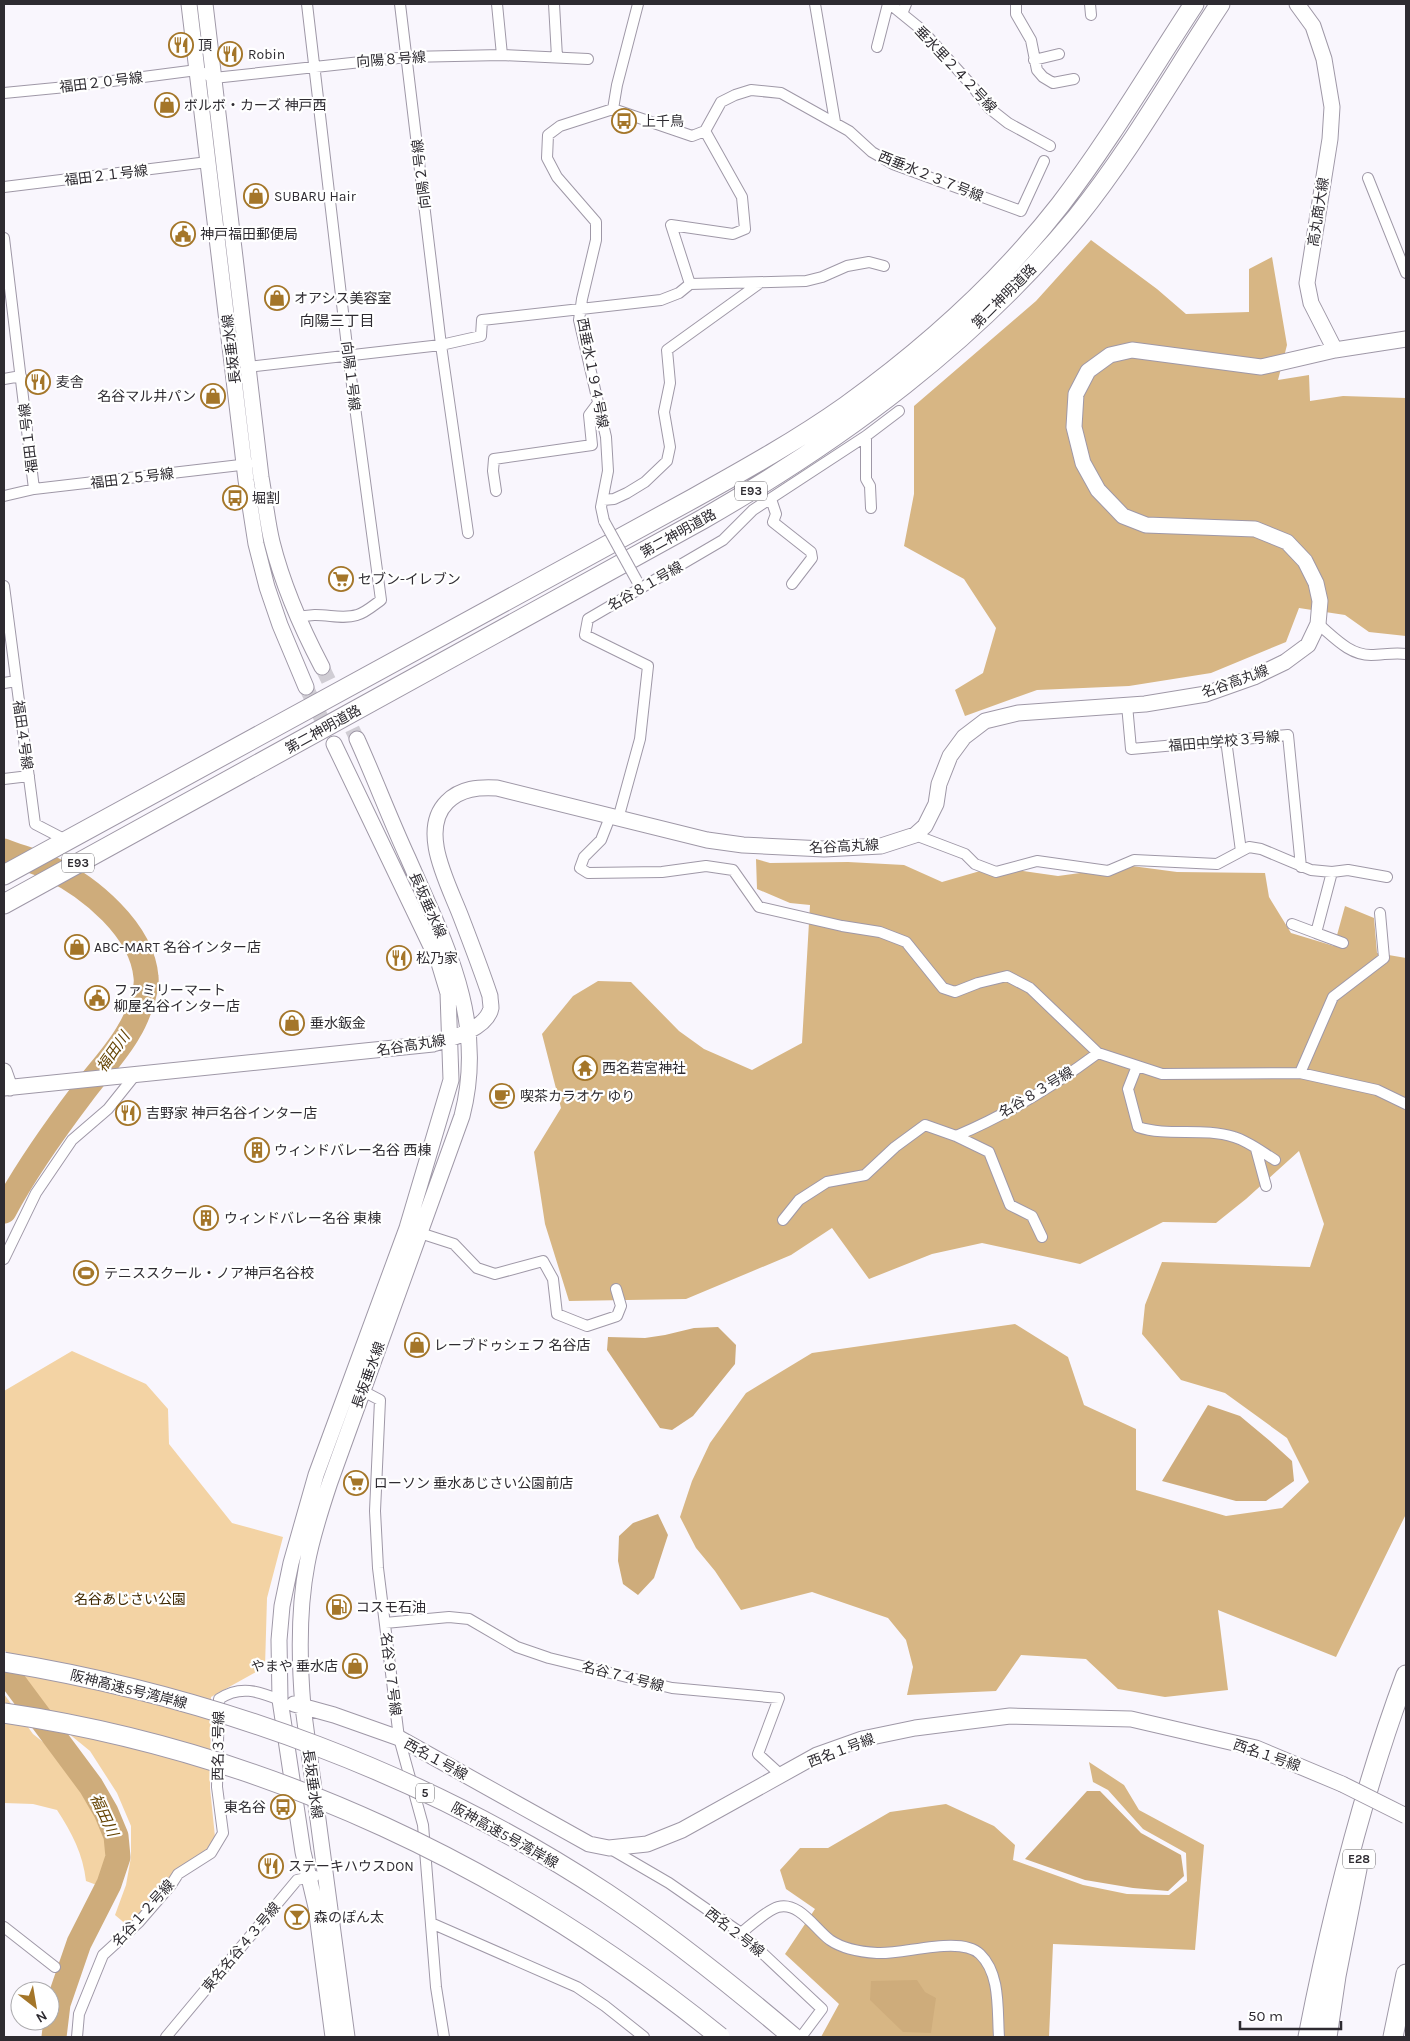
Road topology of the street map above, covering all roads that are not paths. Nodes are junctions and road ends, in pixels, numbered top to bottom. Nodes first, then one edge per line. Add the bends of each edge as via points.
1 (189, 4) edge
2 (205, 4) edge
3 (307, 4) edge
4 (400, 4) edge
5 (497, 4) edge
6 (554, 4) edge
7 (638, 4) edge
8 (815, 4) edge
9 (889, 4) edge
10 (1016, 4) edge
11 (1090, 4) edge
12 (1194, 4) edge
13 (1220, 4) edge
14 (1297, 4) edge
15 (904, 9) edge
16 (1091, 15) dead end
17 (877, 47) dead end
18 (1059, 54) dead end
19 (502, 55) junction
20 (407, 57) junction
21 (558, 57) junction
22 (588, 60) dead end
23 (1034, 60) junction
24 (315, 66) junction
25 (197, 70) junction
26 (214, 78) junction
27 (1074, 79) dead end
28 (4, 93) edge
29 (613, 109) junction
30 (835, 122) junction
31 (705, 131) junction
32 (1050, 146) dead end
33 (1044, 161) dead end
34 (208, 162) junction
35 (1368, 178) dead end
36 (4, 187) edge
37 (4, 238) edge
38 (884, 266) dead end
39 (1406, 273) edge
40 (7, 280) edge
41 (760, 283) junction
42 (690, 284) junction
43 (581, 309) junction
44 (1406, 339) edge
45 (441, 344) junction
46 (1335, 350) junction
47 (348, 355) junction
48 (248, 367) junction
49 (21, 376) junction
50 (4, 379) edge
51 (598, 403) junction
52 (899, 411) dead end
53 (866, 436) junction
54 (260, 462) junction
55 (244, 465) junction
56 (34, 489) junction
57 (496, 491) dead end
58 (4, 496) edge
59 (771, 498) junction
60 (603, 500) junction
61 (871, 508) dead end
62 (468, 533) dead end
63 (639, 584) junction
64 (792, 584) dead end
65 (4, 588) edge
66 (297, 618) junction
67 (1318, 624) junction
68 (1406, 654) edge
69 (322, 667) tunnel mouth
70 (16, 681) junction
71 (4, 683) edge
72 (306, 687) tunnel mouth
73 (1127, 705) junction
74 (357, 740) tunnel mouth
75 (1226, 740) junction
76 (334, 744) tunnel mouth
77 (28, 776) junction
78 (4, 779) edge
79 (614, 818) junction
80 (915, 835) junction
81 (60, 837) dead end
82 (1241, 851) junction
83 (1301, 867) junction
84 (1332, 872) junction
85 (4, 875) edge
86 (1387, 877) dead end
87 (4, 904) edge
88 (1380, 913) dead end
89 (1292, 924) dead end
90 (1316, 933) junction
91 (1343, 943) dead end
92 (469, 1030) junction
93 (451, 1039) junction
94 (1098, 1052) junction
95 (1137, 1066) junction
96 (4, 1071) edge
97 (1300, 1073) junction
98 (136, 1074) junction
99 (7, 1088) edge
100 (1406, 1104) edge
101 (956, 1136) junction
102 (1256, 1149) junction
103 (1275, 1160) dead end
104 (1266, 1186) dead end
105 (783, 1220) dead end
106 (420, 1233) junction
107 (1042, 1237) dead end
108 (4, 1259) edge
109 (616, 1289) dead end
110 (356, 1387) junction
111 (384, 1623) junction
112 (4, 1662) edge
113 (1406, 1675) edge
114 (1406, 1684) edge
115 (280, 1700) junction
116 (302, 1707) junction
117 (4, 1712) edge
118 (399, 1738) junction
119 (782, 1776) junction
120 (219, 1799) joint
121 (1406, 1816) edge
122 (609, 1848) junction
123 (326, 1874) junction
124 (309, 1878) junction
125 (431, 1923) junction
126 (4, 1927) edge
127 (740, 1933) junction
128 (55, 1967) dead end
129 (1406, 1974) edge
130 (78, 2037) edge
131 (166, 2037) edge
132 (333, 2037) edge
133 (347, 2037) edge
134 (444, 2037) edge
135 (644, 2037) edge
136 (720, 2037) edge
137 (793, 2037) edge
138 (801, 2037) edge
139 (999, 2037) edge
140 (1308, 2037) edge
141 (1327, 2037) edge
142 (1393, 2037) edge

1 - 25 main road, 長坂垂水線
2 - 26 main road, 長坂垂水線
3 - 24 street, 向陽１号線
4 - 20 street, 向陽２号線
5 - 19 street
6 - 21 street
7 - 29 street
8 - 30 street
9 - 15 street, 垂水里２４２号線
9 - 17 street
10 - 23 street via 1016,14 1032,40
11 - 16 street
12 - 85 highway, 第二神明道路 / E93 via 1098,153 1054,212 979,295 877,382 746,469
13 - 87 highway, 第二神明道路 / E93 via 1115,165 1034,266 953,344 859,420 766,483 704,519
14 - 46 main road, 高丸商大線 via 1312,26 1324,59 1332,107 1330,139 1306,283 1311,303
15 - 32 street, 垂水里２４２号線 via 989,108 1008,124
18 - 23 street
19 - 20 street, 向陽８号線
19 - 21 street, 向陽８号線
20 - 24 street, 向陽８号線
20 - 45 street, 向陽２号線
21 - 22 street, 向陽８号線
23 - 27 street via 1037,70 1052,83
24 - 26 street, 向陽８号線
24 - 47 street, 向陽１号線
25 - 26 street
25 - 28 street, 福田２０号線
25 - 34 main road, 長坂垂水線
26 - 48 main road, 長坂垂水線
29 - 31 street via 692,136
29 - 43 street, 西垂水１９４号線 via 560,126 548,135 547,158 557,178 596,222 596,240
30 - 31 street, 西垂水２３７号線 via 781,93 751,90 721,102
30 - 33 street, 西垂水２３７号線 via 849,130 872,152 893,164 1021,211
31 - 42 street via 742,196 745,229 732,234 671,225
34 - 36 street, 福田２１号線
34 - 55 main road, 長坂垂水線
35 - 39 street
37 - 40 street, 福田１号線
38 - 41 street via 869,262 848,266 822,278
40 - 49 street, 福田１号線
41 - 42 street
41 - 60 street via 667,350 670,383 664,412 670,447 667,461 645,482 627,493 614,500
42 - 43 street via 679,293 661,300
43 - 45 street via 482,320 481,336
43 - 51 street, 西垂水１９４号線 via 579,320
44 - 46 main road
45 - 47 street
45 - 62 street, 向陽２号線
46 - 67 main road, 名谷高丸線 via 1261,367 1132,350 1110,354 1088,371 1076,394 1074,427 1083,463 1098,490 1123,516 1146,526 1255,529 1287,542 1305,561 1316,583 1320,601
47 - 48 street
47 - 66 street, 向陽１号線 via 381,600 358,615 308,614
48 - 54 main road, 長坂垂水線
49 - 50 street
49 - 56 street, 福田１号線
51 - 57 street via 589,416 592,445 494,459
51 - 60 street, 西垂水１９４号線 via 606,437 608,471
52 - 53 street, 名谷８１号線
53 - 59 street, 名谷８１号線
53 - 61 street via 866,479 870,486
54 - 55 street, 福田２５号線
54 - 66 main road, 長坂垂水線 via 271,540
55 - 56 street, 福田２５号線
55 - 72 main road, 長坂垂水線 via 256,544 267,587
56 - 58 street, 福田２５号線
59 - 63 street, 名谷８１号線 via 753,510 723,540
59 - 64 street via 776,514 773,522 811,552 812,558
60 - 63 street, 西垂水１９４号線, bridge via 604,521
63 - 79 street, 名谷８１号線 via 588,619 585,635 648,666 640,739
65 - 70 street, 福田４号線
66 - 69 main road, 長坂垂水線
67 - 68 street via 1350,651 1370,655
67 - 73 main road, 名谷高丸線 via 1308,645 1285,662 1254,677 1206,694
70 - 71 street
70 - 77 street, 福田４号線
73 - 75 street, 福田中学校３号線 via 1131,749
73 - 80 main road, 名谷高丸線 via 1018,713 985,722 964,737 950,756 939,784 936,804 925,826
74 - 92 main road, 長坂垂水線 via 439,926 460,989
75 - 82 street
75 - 83 street, 福田中学校３号線 via 1288,735
76 - 93 main road, 長坂垂水線 via 439,963 448,992
77 - 78 street
77 - 81 street, 福田４号線 via 35,824
79 - 80 main road, 名谷高丸線 via 742,845 824,849 881,846
79 - 92 main road, 名谷高丸線 via 484,787 452,797 439,812 435,839 437,853 490,996 488,1014 483,1022
79 - 94 street, 名谷８１号線 via 601,840 584,857 580,868 588,873 662,872 706,866 733,870 759,907 880,932 906,942 943,988 955,992 1007,976 1030,988
80 - 82 street via 965,854 975,864 996,872 1037,861 1108,871 1134,860 1217,864
82 - 83 street via 1249,847 1261,849
83 - 84 street
84 - 86 street via 1348,870
84 - 90 street
88 - 97 street via 1384,958 1333,997
89 - 90 street
90 - 91 street
92 - 93 main road, 名谷高丸線
92 - 106 main road, 長坂垂水線 via 469,1077 465,1105
93 - 98 main road, 名谷高丸線 via 413,1047
93 - 110 main road, 長坂垂水線 via 451,1080 444,1107
94 - 95 street
94 - 101 street, 名谷８３号線 via 1059,1082
95 - 97 street via 1162,1074
95 - 102 street via 1128,1089 1138,1126 1150,1131 1204,1132 1235,1137
96 - 99 main road
97 - 100 street via 1377,1090
98 - 99 main road, 名谷高丸線
98 - 108 street via 108,1109 72,1140 36,1193
101 - 105 street via 925,1124 865,1175 827,1182 799,1200
101 - 107 street via 989,1152 1010,1204 1032,1216
102 - 103 street
102 - 104 street
106 - 109 street via 454,1244 477,1268 495,1274 543,1261 553,1279 557,1314 587,1326 617,1316 621,1306
106 - 110 main road, 長坂垂水線
110 - 111 street, 名谷９７号線 via 380,1400 375,1511
110 - 115 main road, 長坂垂水線 via 316,1475 291,1563 279,1640
110 - 116 main road, 長坂垂水線 via 307,1564 300,1641
111 - 118 street, 名谷９７号線
111 - 119 street, 名谷７４号線 via 449,1617 469,1619 517,1646 549,1658 672,1688 779,1698 758,1754
112 - 137 highway, 阪神高速5号湾岸線 / 5, bridge via 107,1682 243,1720 374,1769 436,1797 606,1893 710,1968
113 - 140 highway via 1382,1739 1350,1848
114 - 141 highway, E28 via 1361,1850
115 - 116 main road, 西名１号線
115 - 120 street, 西名３号線 via 247,1691 230,1692 219,1699
115 - 124 main road, 長坂垂水線 via 302,1852
116 - 118 main road, 西名１号線
116 - 123 main road, 長坂垂水線
117 - 136 highway, bridge via 164,1746 231,1766 294,1788 411,1838 527,1900 633,1970
118 - 122 main road, 西名１号線 via 583,1840
118 - 125 street, 名谷９７号線 via 423,1825
119 - 121 main road, 西名１号線, bridge via 818,1756 862,1739 915,1728 1010,1716 1131,1719 1256,1748 1342,1784
119 - 122 main road, 西名１号線 via 682,1830 647,1844
120 - 130 street, 名谷１２号線 via 222,1833 211,1853 178,1874 139,1922 103,1956 79,2014
122 - 127 street, 西名２号線 via 668,1883
123 - 124 street, 東名名谷４３号線
123 - 133 main road, 長坂垂水線
124 - 131 street, 東名名谷４３号線 via 297,1880
124 - 132 main road, 長坂垂水線 via 316,1907
125 - 134 street, 名谷９７号線
125 - 135 street via 577,1987
126 - 128 street
127 - 138 street, 西名２号線 via 822,2009
127 - 139 street via 776,1907 787,1906 797,1910 830,1940 852,1950 878,1954 962,1946 979,1953 991,1968
129 - 142 highway

